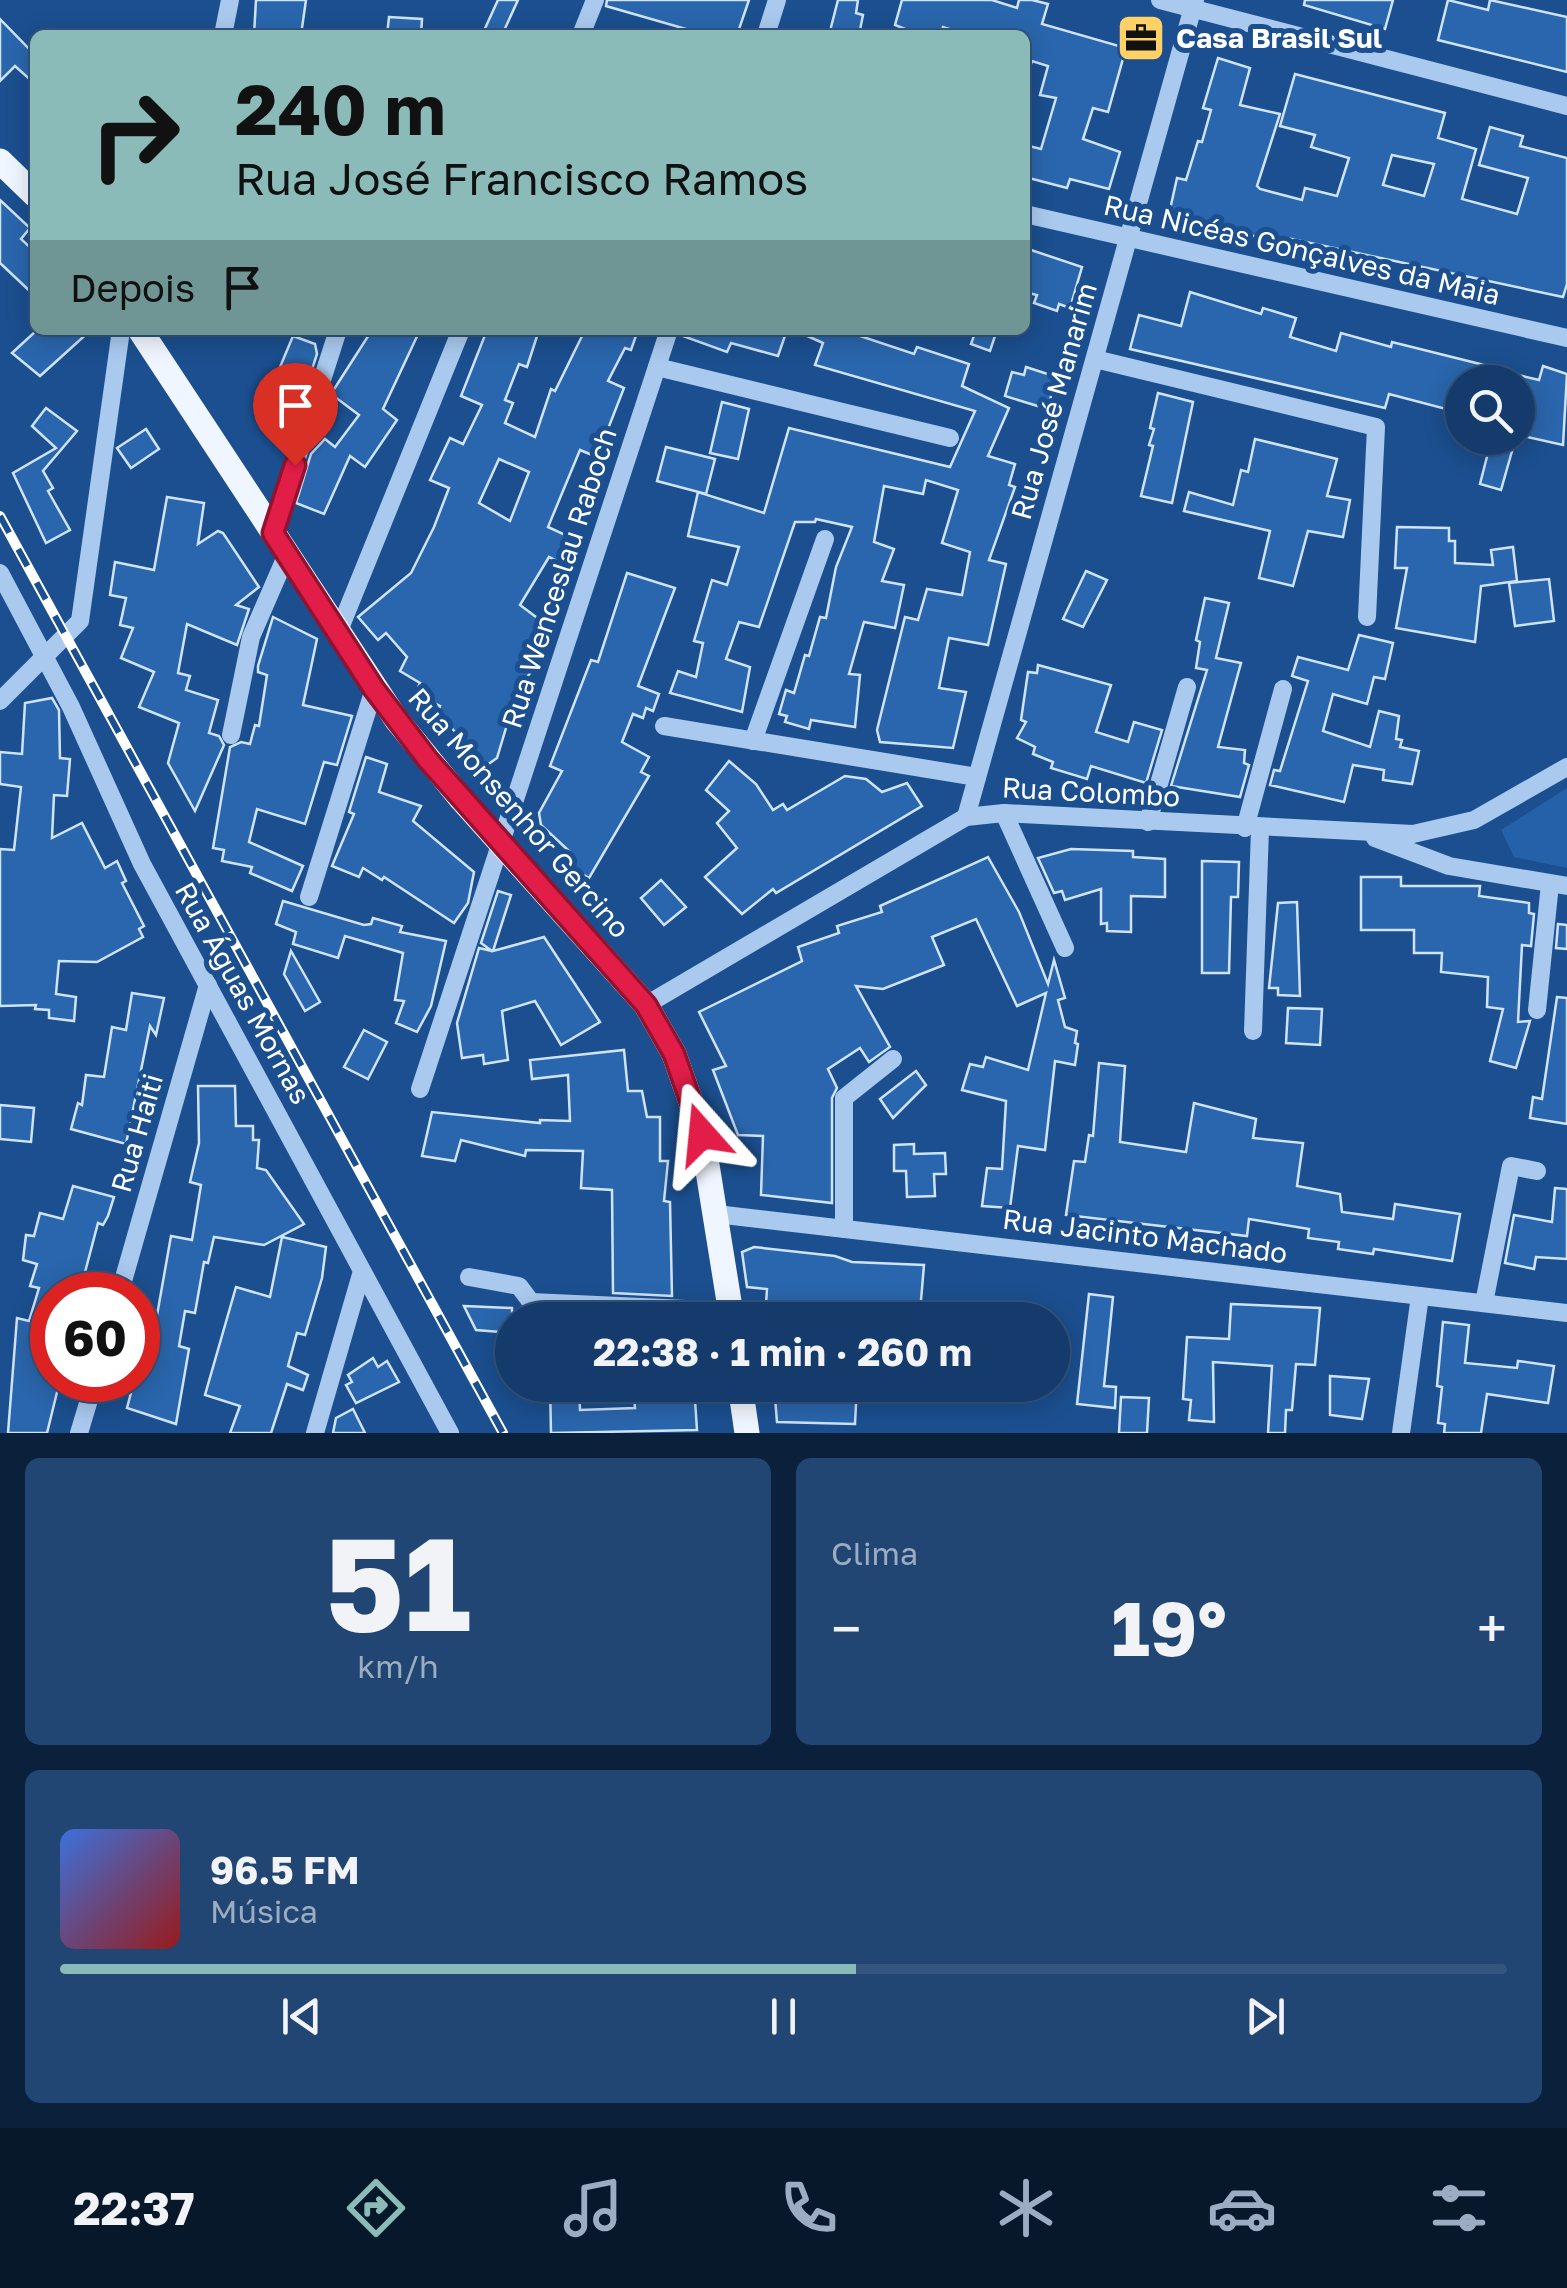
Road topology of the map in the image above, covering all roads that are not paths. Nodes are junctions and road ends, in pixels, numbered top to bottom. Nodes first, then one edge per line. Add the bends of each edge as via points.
1 (230, 0) edge
2 (596, 0) edge
3 (777, 0) edge
4 (1160, 0) edge
5 (1194, 4) edge
6 (224, 30) edge
7 (583, 30) edge
8 (768, 30) edge
9 (1567, 106) edge
10 (0, 161) edge
11 (30, 191) edge
12 (1030, 215) edge
13 (1128, 238) junction
14 (120, 335) edge
15 (337, 335) edge
16 (459, 335) edge
17 (667, 335) edge
18 (151, 337) edge
19 (1567, 338) edge
20 (1095, 359) junction
21 (657, 368) junction
22 (950, 438) dead end
23 (825, 539) dead end
24 (280, 543) junction
25 (0, 573) edge
26 (1368, 617) dead end
27 (338, 633) junction
28 (46, 660) junction
29 (1186, 686) dead end
30 (374, 689) junction
31 (1283, 689) dead end
32 (0, 701) edge
33 (664, 726) dead end
34 (231, 735) dead end
35 (752, 741) junction
36 (1567, 767) edge
37 (977, 778) junction
38 (1004, 813) junction
39 (966, 817) junction
40 (1148, 822) junction
41 (1253, 829) junction
42 (1366, 834) junction
43 (501, 844) junction
44 (1558, 885) edge
45 (309, 897) dead end
46 (1065, 948) dead end
47 (208, 985) junction
48 (646, 1005) junction
49 (1538, 1010) dead end
50 (1252, 1031) dead end
51 (893, 1059) dead end
52 (420, 1089) dead end
53 (1536, 1171) dead end
54 (716, 1214) junction
55 (844, 1229) junction
56 (362, 1271) junction
57 (126, 1272) edge
58 (469, 1277) dead end
59 (1420, 1296) junction
60 (531, 1302) edge
61 (729, 1302) edge
62 (1484, 1303) junction
63 (1567, 1313) edge
64 (89, 1402) edge
65 (742, 1402) edge
66 (80, 1433) edge
67 (315, 1433) edge
68 (450, 1433) edge
69 (747, 1433) edge
70 (1402, 1433) edge

1 - 6 street
2 - 7 street
3 - 8 street
4 - 5 street
5 - 9 street
5 - 13 street, Rua José Manarim
10 - 11 main road
12 - 13 street, Rua Nicéas Gonçalves da Maia
13 - 19 street, Rua Nicéas Gonçalves da Maia
13 - 20 street, Rua José Manarim
14 - 28 street via 85,606
15 - 24 street
16 - 27 street
17 - 21 street, Rua Wenceslau Raboch
18 - 24 main road, Rua Monsenhor Gercino
20 - 26 street via 1376,427
20 - 37 street, Rua José Manarim
21 - 22 street
21 - 43 street, Rua Wenceslau Raboch
23 - 35 street
24 - 27 main road, Rua Monsenhor Gercino
24 - 34 street via 251,636
25 - 28 street, Rua Águas Mornas
27 - 30 main road, Rua Monsenhor Gercino
28 - 32 street
28 - 47 street, Rua Águas Mornas via 120,822
29 - 40 street
30 - 43 main road, Rua Monsenhor Gercino
30 - 45 street
31 - 41 street
33 - 35 street
35 - 37 street
36 - 42 street, Rua Colombo via 1448,830
37 - 39 street, Rua José Manarim
38 - 39 street, Rua Colombo
38 - 40 street, Rua Colombo
38 - 46 street
39 - 48 street, Rua Colombo
40 - 41 street, Rua Colombo
41 - 42 street, Rua Colombo
41 - 50 street
42 - 44 street via 1448,866
43 - 48 main road, Rua Monsenhor Gercino
43 - 52 street, Rua Wenceslau Raboch
44 - 49 street
47 - 56 street, Rua Águas Mornas
47 - 57 street, Rua Haiti
48 - 54 main road, Rua Monsenhor Gercino via 690,1093
51 - 55 street via 844,1098
53 - 62 street via 1510,1166
54 - 55 street, Rua Jacinto Machado
54 - 61 main road, Rua Monsenhor Gercino
55 - 59 street, Rua Jacinto Machado
56 - 67 street
56 - 68 street, Rua Águas Mornas
58 - 60 street via 519,1286
59 - 62 street, Rua Jacinto Machado
59 - 70 street
62 - 63 street, Rua Jacinto Machado
64 - 66 street
65 - 69 main road

